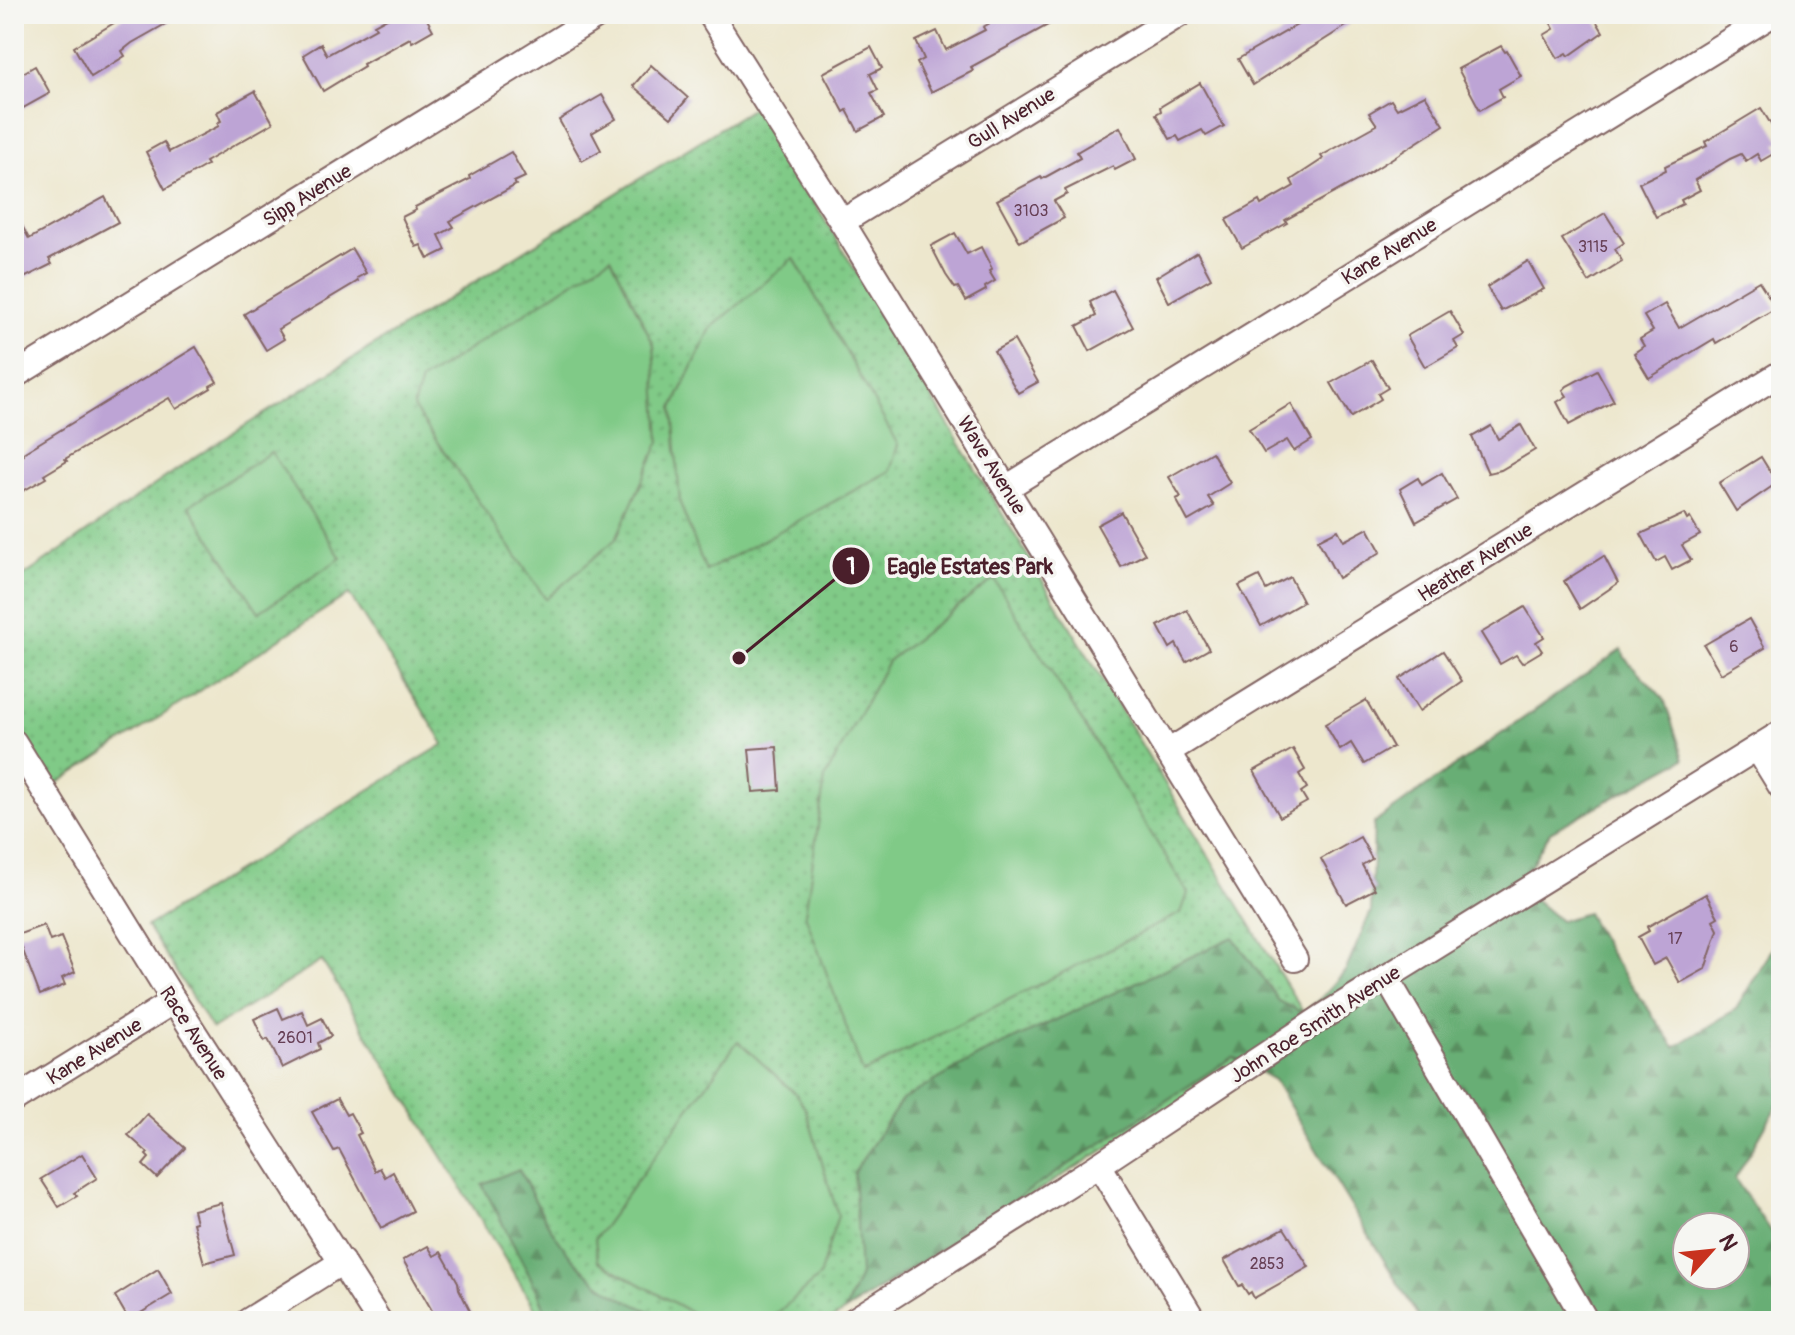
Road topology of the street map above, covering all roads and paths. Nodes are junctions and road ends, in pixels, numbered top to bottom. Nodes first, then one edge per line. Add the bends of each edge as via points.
1 (600, 14) edge
2 (710, 14) edge
3 (1180, 14) edge
4 (1773, 14) edge
5 (842, 222) junction
6 (1781, 373) edge
7 (14, 376) edge
8 (1006, 488) junction
9 (1781, 733) edge
10 (14, 742) edge
11 (1757, 748) junction
12 (1169, 751) junction
13 (1781, 787) edge
14 (1295, 959) dead end
15 (1386, 977) junction
16 (174, 1001) junction
17 (14, 1100) edge
18 (1099, 1165) junction
19 (342, 1262) junction
20 (248, 1321) edge
21 (379, 1321) edge
22 (853, 1321) edge
23 (1194, 1321) edge
24 (1586, 1321) edge

1 - 7 street, Sipp Avenue
2 - 5 street, Wave Avenue
3 - 5 street, Gull Avenue
4 - 8 street, Kane Avenue
5 - 8 street, Wave Avenue
6 - 12 street, Heather Avenue
8 - 12 street, Wave Avenue
9 - 11 street, John Roe Smith Avenue
10 - 16 street, Race Avenue
11 - 13 street
11 - 15 street, John Roe Smith Avenue
12 - 14 street, Wave Avenue
15 - 18 street, John Roe Smith Avenue
15 - 24 street
16 - 17 street, Kane Avenue
16 - 19 street, Race Avenue
18 - 22 street, John Roe Smith Avenue
18 - 23 street
19 - 20 street
19 - 21 street, Race Avenue

